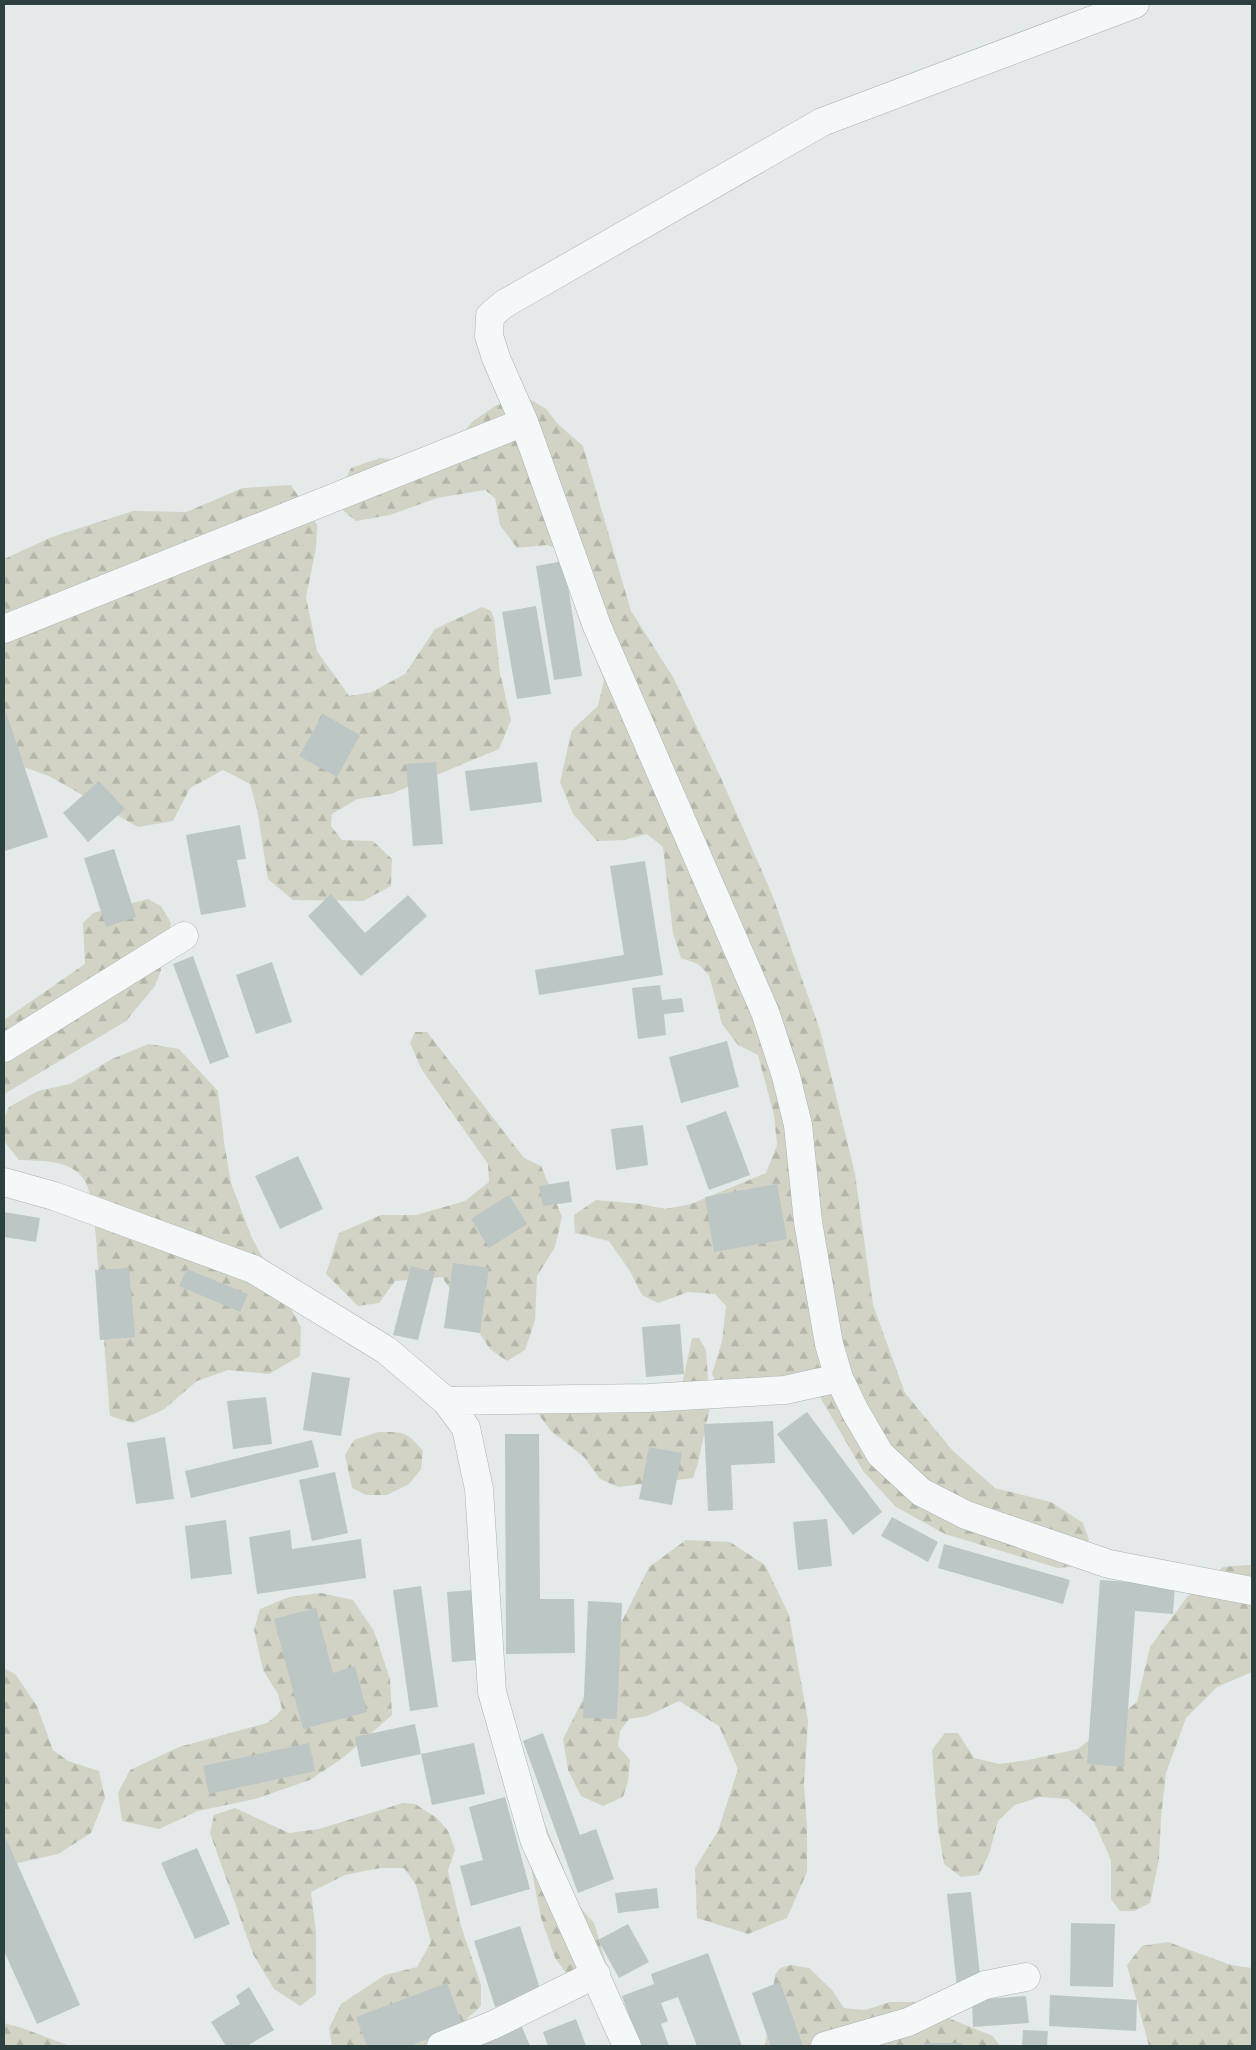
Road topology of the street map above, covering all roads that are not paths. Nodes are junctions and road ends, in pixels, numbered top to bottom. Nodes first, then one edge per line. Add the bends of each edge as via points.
1 (1135, 4) edge
2 (524, 422) junction
3 (4, 629) edge
4 (184, 936) dead end
5 (4, 1048) edge
6 (4, 1182) edge
7 (839, 1378) junction
8 (446, 1401) junction
9 (1252, 1591) edge
10 (596, 1974) junction
11 (1026, 1977) dead end
12 (441, 2046) edge
13 (626, 2046) edge
14 (825, 2046) edge

1 - 2 street via 822,122 504,304 490,316 489,336
2 - 3 street
2 - 7 street via 597,626 765,1012 798,1125 808,1222 829,1344
4 - 5 street
6 - 8 street via 54,1196 253,1269 386,1350
7 - 8 street via 775,1390 648,1398
7 - 9 street via 880,1454 921,1492 966,1515 1109,1564
8 - 10 street via 466,1428 479,1489 492,1692 499,1719 534,1839
10 - 12 street via 493,2025
10 - 13 street
11 - 14 street via 985,1985 908,2022

